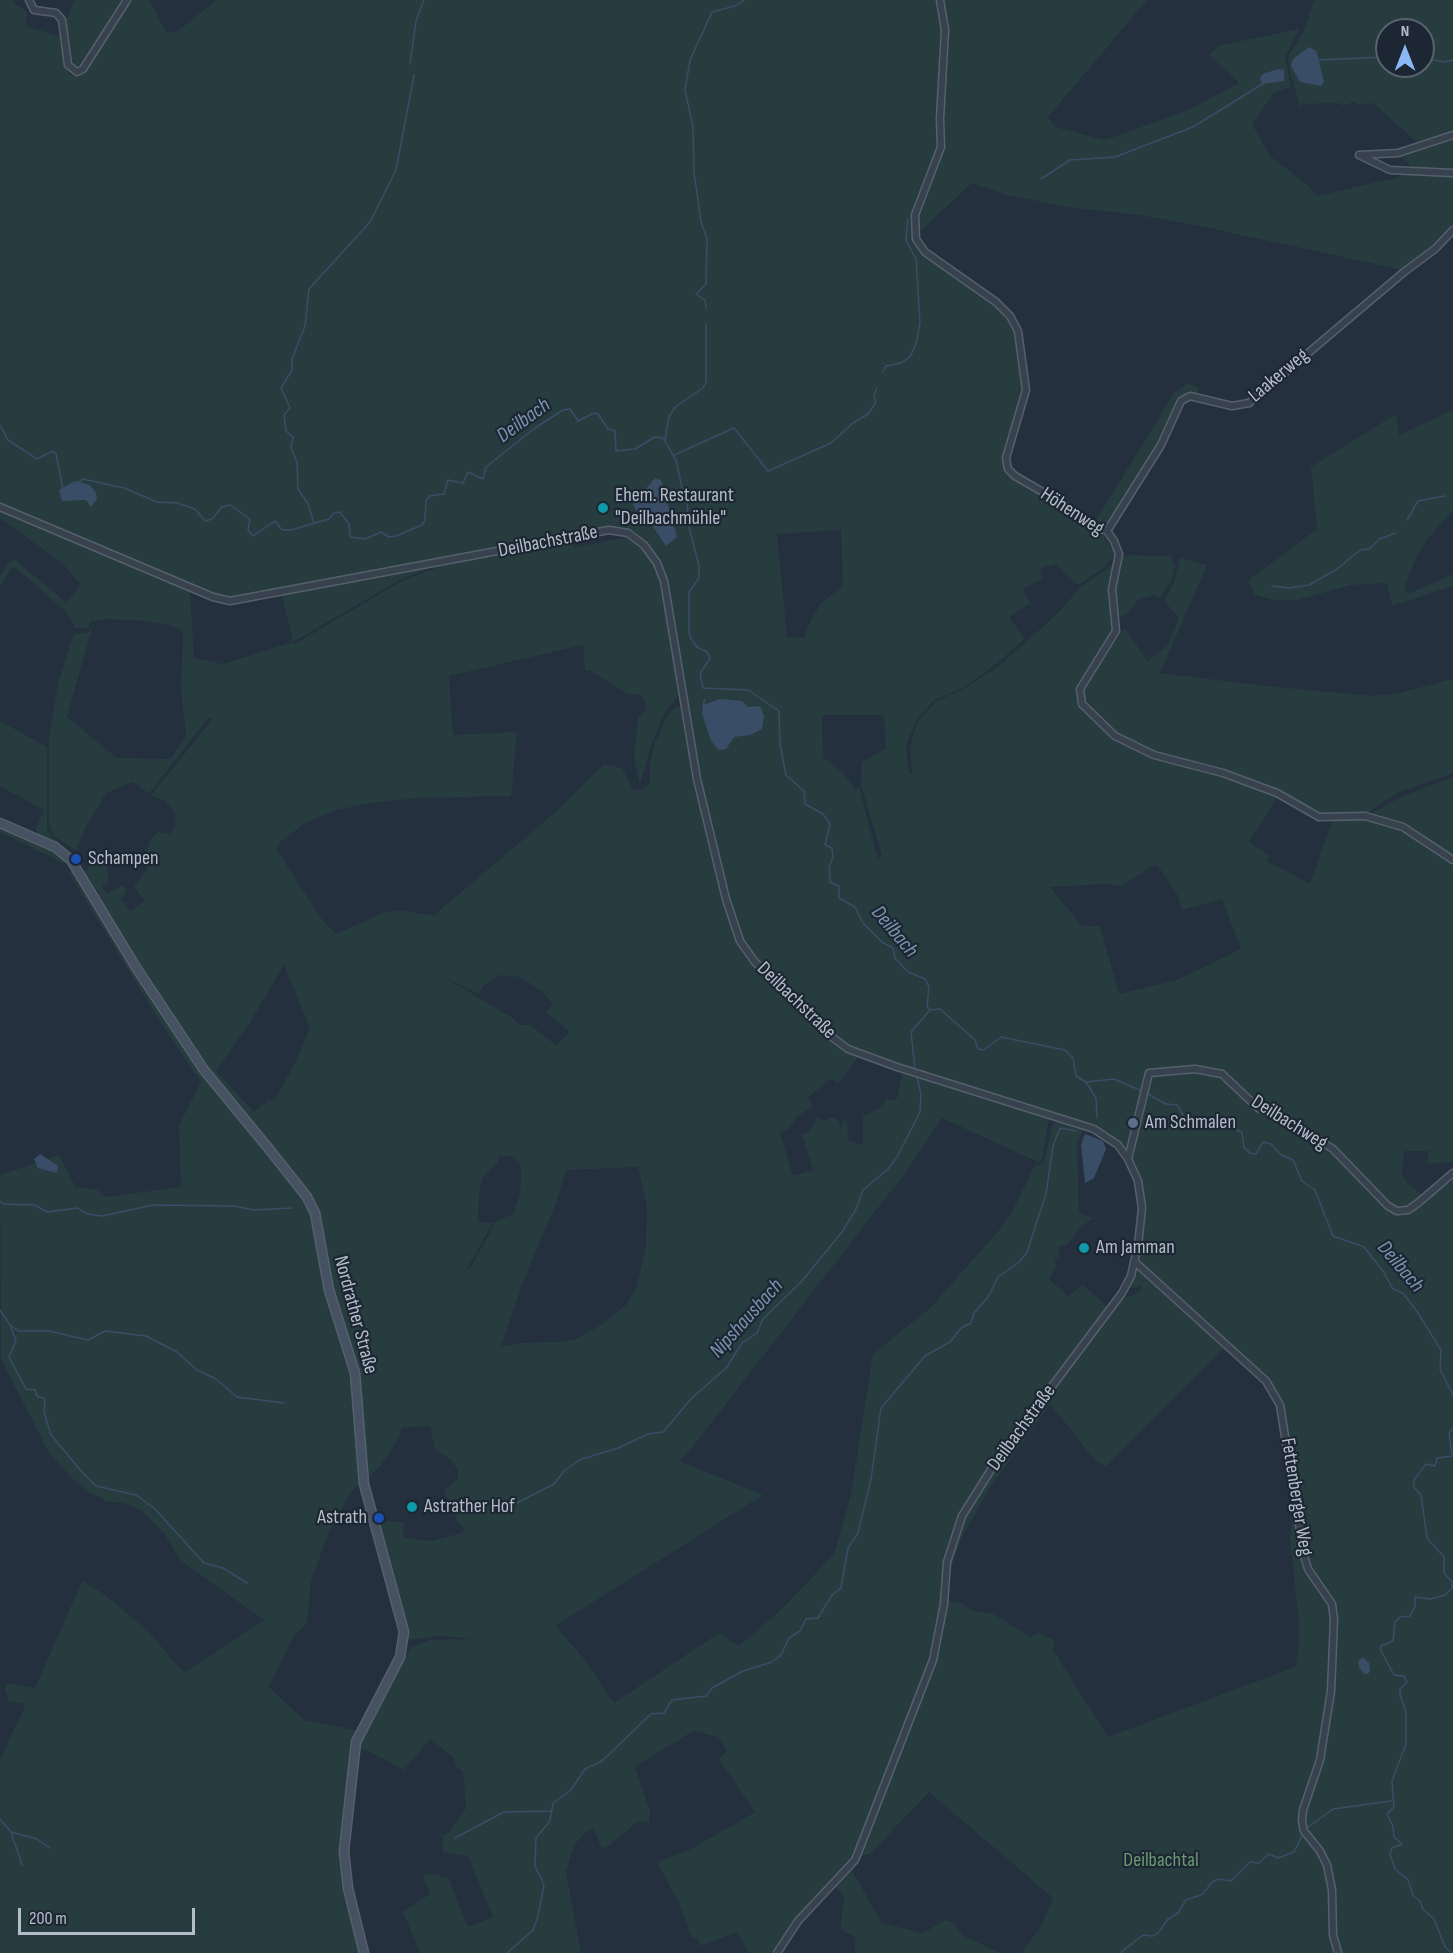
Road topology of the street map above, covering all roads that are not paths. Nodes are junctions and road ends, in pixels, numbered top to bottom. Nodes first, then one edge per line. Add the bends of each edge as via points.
1 (29, 0) edge
2 (127, 0) edge
3 (940, 0) edge
4 (1453, 135) edge
5 (1453, 173) edge
6 (1453, 230) edge
7 (0, 507) edge
8 (1107, 531) junction
9 (0, 823) edge
10 (1453, 860) edge
11 (1128, 1159) junction
12 (1453, 1173) edge
13 (1135, 1262) junction
14 (364, 1953) edge
15 (777, 1953) edge
16 (1338, 1953) edge

1 - 2 street via 34,10 56,13 62,20 68,65 77,72 83,69
3 - 8 street, Höhenweg via 945,30 941,147 915,215 916,239 925,252 996,303 1018,331 1026,390 1006,458 1011,473 1092,526
4 - 5 street via 1398,153 1359,155 1390,170
6 - 8 street, Laakerweg via 1249,403 1232,406 1201,396 1181,401 1161,445
7 - 11 street, Deilbachstraße via 230,601 609,530 628,533 657,563 664,581 697,779 726,899 740,941 755,962 848,1049 1094,1130 1119,1145
8 - 10 street, Höhenweg via 1119,554 1112,589 1116,631 1080,689 1087,711 1115,736 1154,755 1224,773 1277,793 1319,817 1365,816 1403,827
9 - 14 main road, Nordrather Straße via 55,847 72,860 204,1070 308,1197 315,1213 329,1290 355,1372 364,1484 404,1632 400,1657 356,1742 344,1851 348,1888
11 - 12 street, Deilbachweg via 1149,1073 1195,1069 1221,1074 1258,1108 1333,1149 1397,1211 1408,1210
11 - 13 street, Deilbachstraße via 1138,1181 1142,1208
13 - 15 street, Deilbachstraße via 1122,1293 999,1457 962,1516 946,1562 944,1604 933,1660 855,1860 798,1921
13 - 16 street, Fettenberger Weg via 1266,1381 1280,1405 1304,1556 1308,1569 1332,1604 1334,1620 1331,1690 1320,1760 1302,1821 1304,1831 1327,1865

